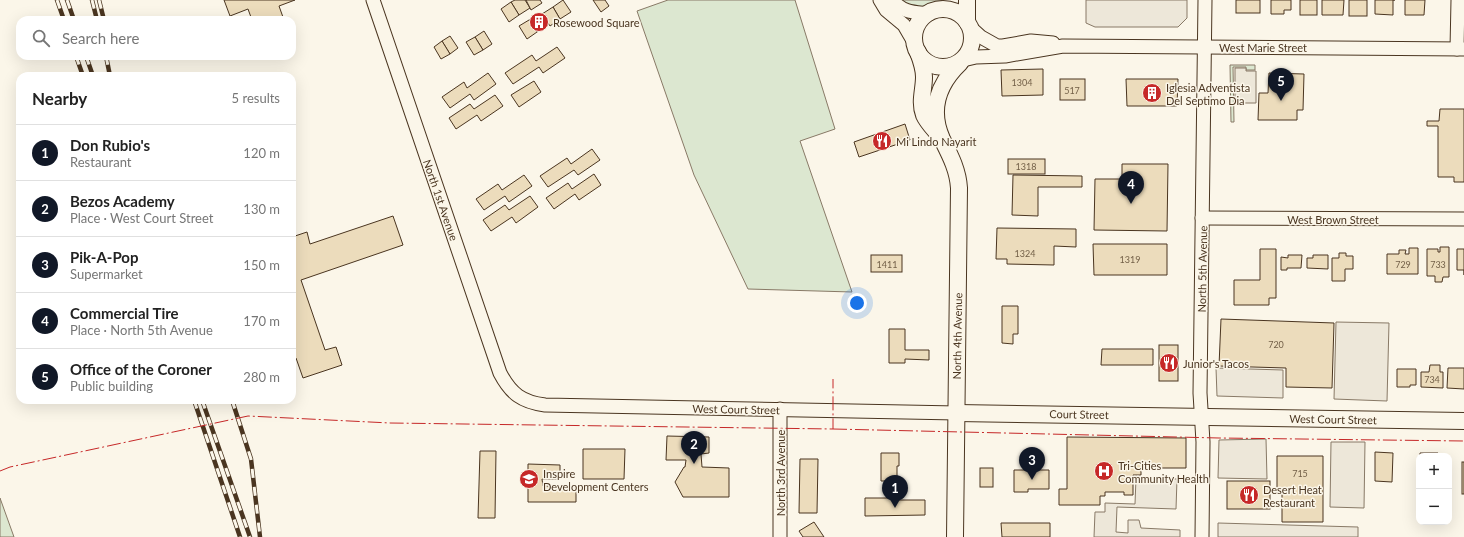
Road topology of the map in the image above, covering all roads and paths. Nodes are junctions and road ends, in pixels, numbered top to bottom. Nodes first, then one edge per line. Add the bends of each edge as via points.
1 (373, 0) edge
2 (880, 0) edge
3 (892, 0) edge
4 (947, 0) edge
5 (967, 0) edge
6 (1205, 0) edge
7 (1458, 0) edge
8 (931, 13) junction
9 (968, 25) junction
10 (1063, 46) junction
11 (1204, 47) junction
12 (916, 48) junction
13 (1461, 49) edge
14 (961, 61) junction
15 (942, 138) junction
16 (1202, 218) junction
17 (1464, 219) edge
18 (517, 396) joint
19 (780, 409) junction
20 (957, 413) junction
21 (1202, 417) junction
22 (1464, 421) edge
23 (780, 537) edge
24 (955, 537) edge
25 (1202, 537) edge

1 - 18 street, North 1st Avenue via 500,373 510,390
2 - 12 street via 886,10 904,25
3 - 8 street via 914,13
4 - 8 main road
5 - 9 main road
6 - 11 street, North 5th Avenue
7 - 13 street
8 - 9 main road via 948,10 962,16
8 - 12 main road via 921,20 916,29
9 - 10 street, West Marie Street via 981,37 997,46 1031,41
9 - 14 main road via 972,43 969,52
10 - 11 street, West Marie Street
10 - 14 street, West Marie Street via 1005,56 976,56
11 - 13 street, West Marie Street
11 - 16 street, North 5th Avenue
12 - 14 main road via 927,62 934,65 949,66
12 - 15 main road, North 4th Avenue via 924,76 922,108 927,120
14 - 15 main road, North 4th Avenue via 943,82 938,96 937,120
15 - 20 main road, North 4th Avenue via 955,165 959,188
16 - 17 street, West Brown Street
16 - 21 street, North 5th Avenue
18 - 19 street, West Court Street via 534,404 545,405
19 - 20 street, West Court Street
19 - 23 street, North 3rd Avenue
20 - 21 main road, Court Street
20 - 24 main road, North 4th Avenue
21 - 22 main road, West Court Street
21 - 25 street, North 5th Avenue

